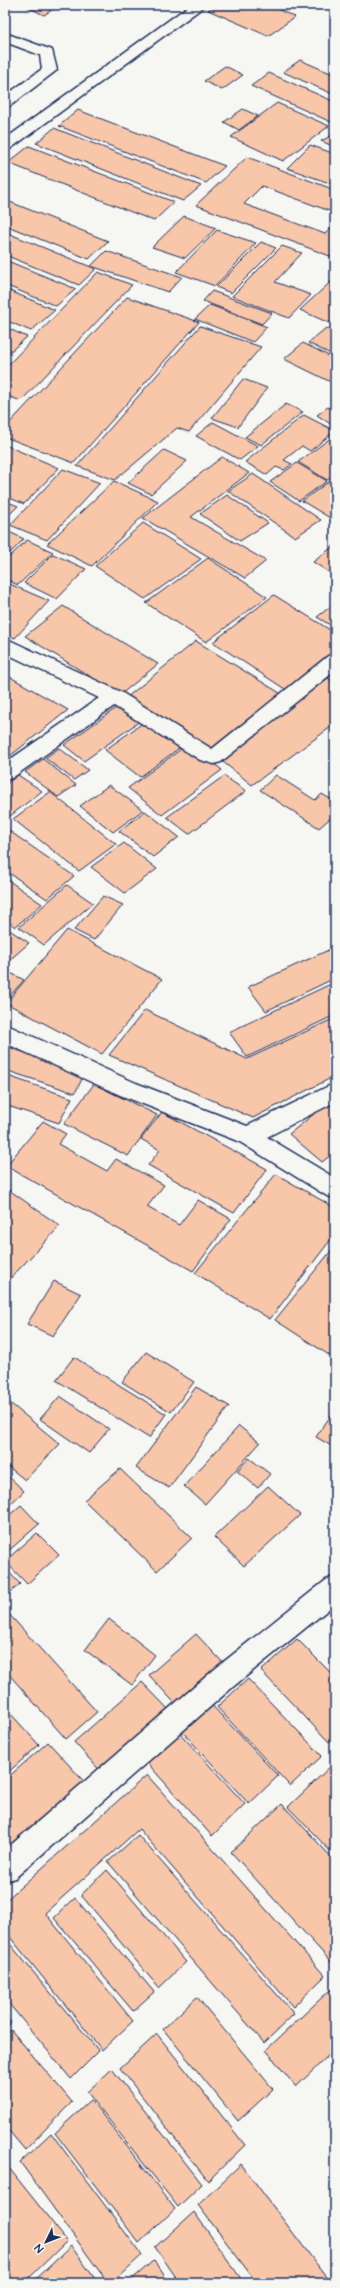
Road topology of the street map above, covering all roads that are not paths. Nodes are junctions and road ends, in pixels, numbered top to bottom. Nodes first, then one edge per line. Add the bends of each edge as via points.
1 (199, 5) edge
2 (5, 37) edge
3 (5, 103) edge
4 (5, 146) edge
5 (5, 645) edge
6 (335, 661) edge
7 (114, 697) junction
8 (5, 773) edge
9 (5, 1033) edge
10 (335, 1092) edge
11 (248, 1136) junction
12 (335, 1189) edge
13 (335, 1588) edge
14 (5, 1868) edge

1 - 4 street
2 - 3 street via 47,53 50,70
5 - 7 street
6 - 7 street via 214,757
7 - 8 street
9 - 11 street via 128,1089
10 - 11 street
11 - 12 street
13 - 14 street via 225,1677

